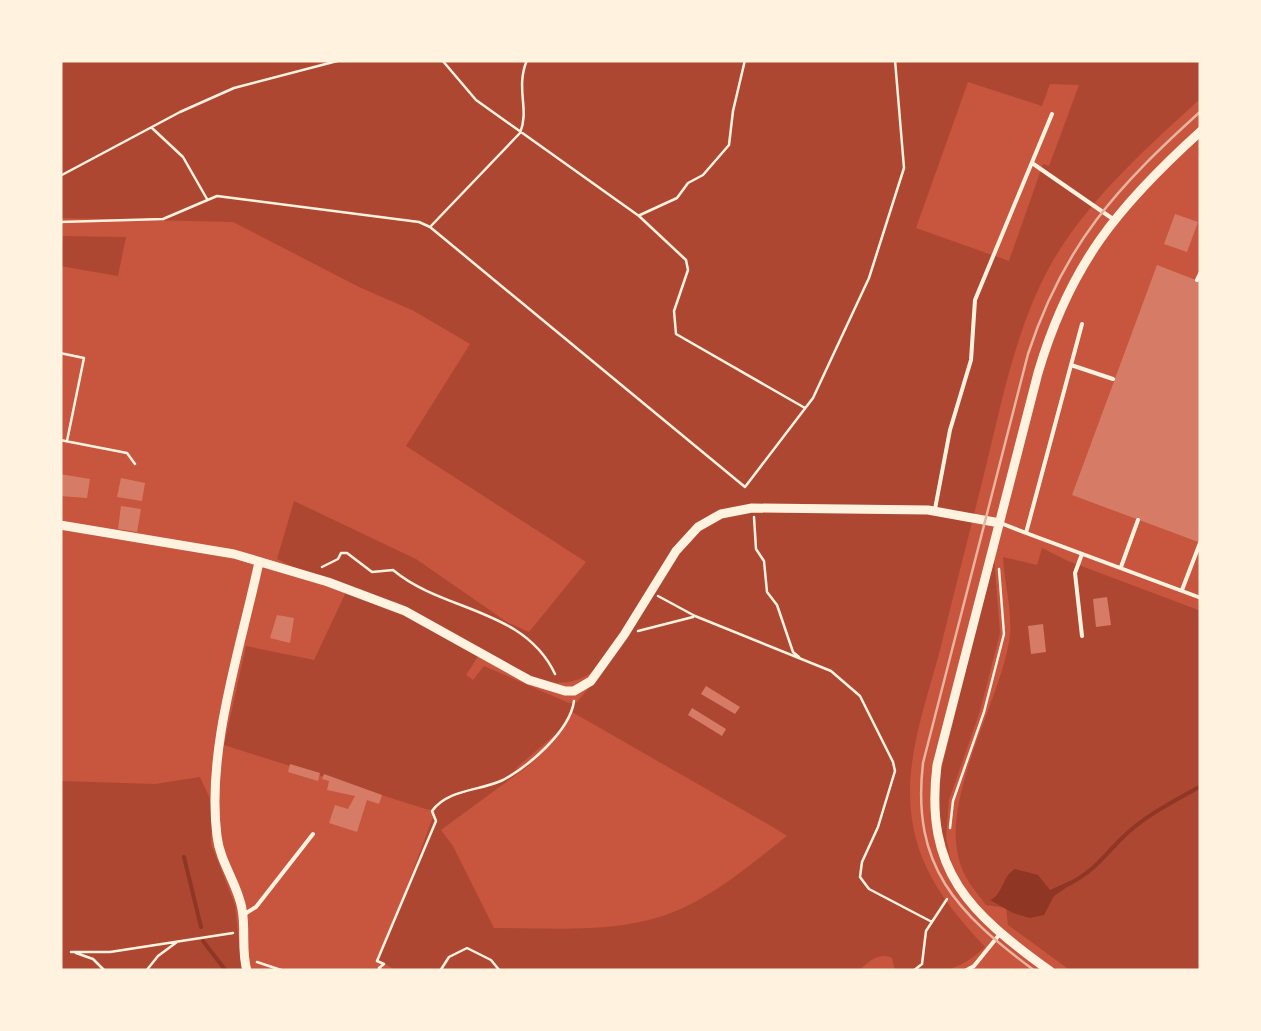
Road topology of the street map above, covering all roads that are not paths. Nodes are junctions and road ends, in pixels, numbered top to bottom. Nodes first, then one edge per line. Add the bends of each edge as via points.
1 (1052, 114) dead end
2 (1201, 131) edge
3 (1032, 163) junction
4 (1113, 219) junction
5 (1201, 272) edge
6 (1197, 280) dead end
7 (1082, 324) dead end
8 (1071, 365) junction
9 (1113, 379) dead end
10 (934, 511) junction
11 (1138, 520) dead end
12 (1000, 523) junction
13 (60, 525) edge
14 (1026, 533) junction
15 (1200, 543) edge
16 (1082, 554) junction
17 (259, 562) junction
18 (1120, 568) junction
19 (1182, 591) junction
20 (1201, 598) edge
21 (1082, 636) dead end
22 (313, 834) dead end
23 (243, 914) junction
24 (1000, 934) junction
25 (246, 971) edge
26 (965, 971) edge
27 (1050, 971) edge

1 - 3 lane
2 - 4 street
3 - 4 lane
3 - 10 lane via 975,300 971,360
4 - 12 street via 1056,320
5 - 6 lane
7 - 8 lane
8 - 9 lane
8 - 14 lane
10 - 12 street
10 - 17 street via 752,508 721,514 676,551 591,681 565,691 529,680 405,611
11 - 18 lane
12 - 14 lane
12 - 24 street via 934,792 937,833 952,875
13 - 17 street
14 - 16 lane
15 - 19 lane
16 - 18 lane
16 - 21 lane via 1075,573
17 - 23 street via 224,710 218,774 218,845
18 - 19 lane
19 - 20 lane
22 - 23 lane via 256,907
23 - 25 street
24 - 26 lane
24 - 27 street

